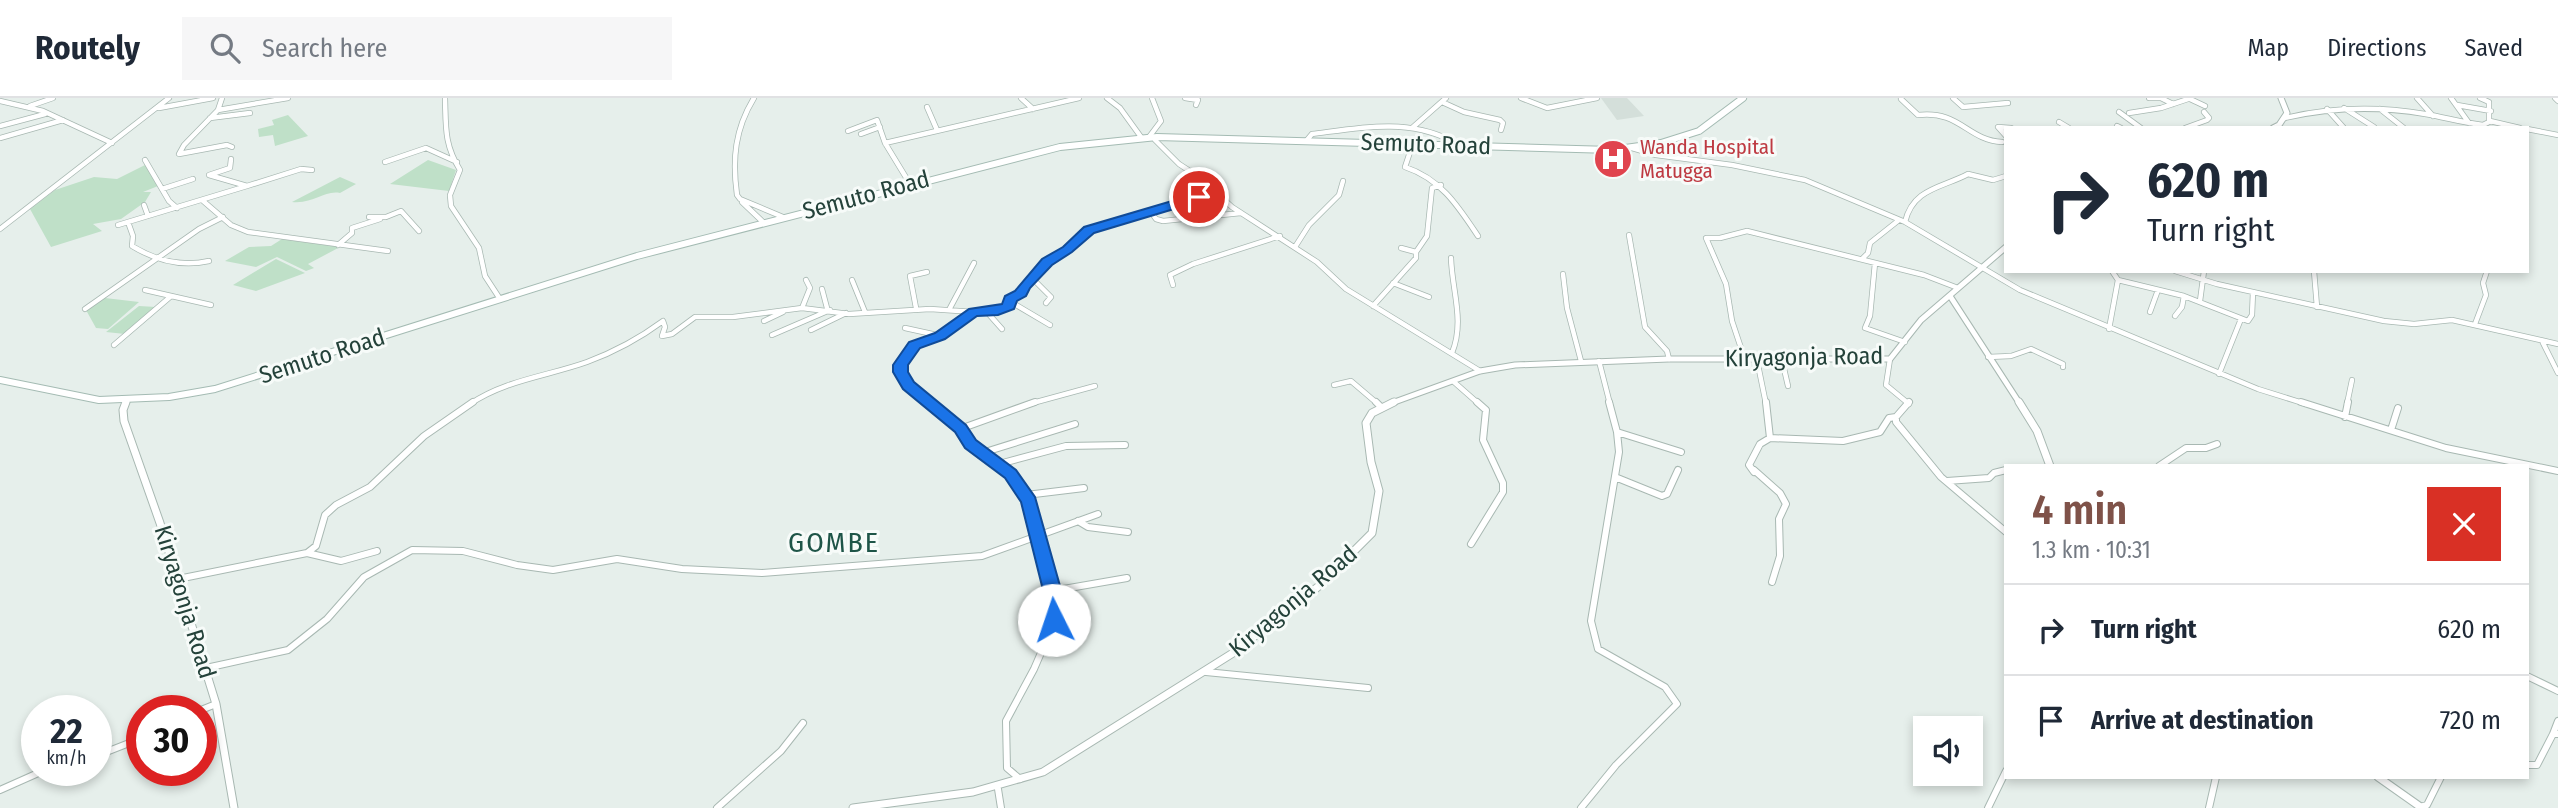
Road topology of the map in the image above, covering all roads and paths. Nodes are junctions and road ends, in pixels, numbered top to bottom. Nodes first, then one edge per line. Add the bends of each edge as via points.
1 (54, 98) edge
2 (169, 98) edge
3 (213, 98) edge
4 (222, 98) edge
5 (288, 98) edge
6 (445, 98) edge
7 (754, 98) edge
8 (1021, 98) edge
9 (1079, 98) edge
10 (1107, 98) edge
11 (1152, 98) edge
12 (1185, 98) edge
13 (1521, 98) edge
14 (1597, 98) edge
15 (1743, 98) edge
16 (1953, 98) edge
17 (2190, 98) edge
18 (2281, 98) edge
19 (2417, 98) edge
20 (2451, 98) edge
21 (2480, 98) edge
22 (1901, 99) edge
23 (2148, 99) edge
24 (1444, 100) edge
25 (0, 101) edge
26 (2008, 103) dead end
27 (2173, 104) junction
28 (1196, 105) dead end
29 (2457, 105) junction
30 (2205, 106) dead end
31 (927, 107) dead end
32 (156, 108) junction
33 (2344, 108) junction
34 (1033, 109) junction
35 (2327, 109) junction
36 (2380, 109) junction
37 (34, 110) junction
38 (218, 110) junction
39 (2491, 111) junction
40 (2204, 112) dead end
41 (250, 113) dead end
42 (2119, 113) dead end
43 (2129, 113) dead end
44 (45, 114) junction
45 (2433, 116) junction
46 (210, 118) junction
47 (2285, 118) junction
48 (63, 120) junction
49 (2490, 121) junction
50 (2059, 122) dead end
51 (2469, 123) junction
52 (0, 126) edge
53 (2066, 126) edge
54 (2138, 126) edge
55 (2190, 126) edge
56 (2282, 126) edge
57 (2342, 126) edge
58 (2372, 126) edge
59 (2401, 126) edge
60 (2511, 126) edge
61 (880, 127) junction
62 (1412, 128) junction
63 (937, 130) junction
64 (1501, 130) dead end
65 (2529, 130) edge
66 (848, 131) dead end
67 (860, 134) dead end
68 (2558, 135) edge
69 (1141, 137) junction
70 (1153, 137) junction
71 (0, 138) edge
72 (1307, 140) junction
73 (112, 142) junction
74 (885, 143) junction
75 (1413, 143) junction
76 (2004, 144) edge
77 (1451, 145) junction
78 (232, 147) dead end
79 (1632, 148) junction
80 (231, 159) dead end
81 (145, 160) dead end
82 (386, 162) dead end
83 (457, 162) junction
84 (312, 170) dead end
85 (2004, 177) edge
86 (193, 179) dead end
87 (1343, 181) dead end
88 (910, 184) junction
89 (1441, 185) junction
90 (247, 186) junction
91 (163, 191) junction
92 (1215, 192) junction
93 (154, 196) dead end
94 (202, 200) junction
95 (740, 200) junction
96 (144, 205) dead end
97 (177, 208) junction
98 (1152, 212) junction
99 (1241, 213) junction
100 (149, 216) junction
101 (369, 217) dead end
102 (386, 217) junction
103 (783, 217) junction
104 (223, 218) junction
105 (1899, 220) junction
106 (128, 222) junction
107 (763, 222) junction
108 (1905, 222) junction
109 (118, 225) dead end
110 (0, 229) edge
111 (419, 231) dead end
112 (1629, 235) dead end
113 (1280, 236) junction
114 (1478, 236) dead end
115 (180, 242) junction
116 (190, 245) dead end
117 (338, 245) junction
118 (1295, 247) junction
119 (1401, 248) dead end
120 (2004, 249) edge
121 (388, 251) dead end
122 (1416, 252) junction
123 (160, 257) junction
124 (1451, 258) dead end
125 (1861, 259) junction
126 (209, 261) dead end
127 (974, 263) dead end
128 (1875, 263) junction
129 (1981, 268) junction
130 (927, 272) dead end
131 (2112, 273) edge
132 (2181, 273) edge
133 (2204, 273) edge
134 (2314, 273) edge
135 (2486, 273) edge
136 (1563, 274) dead end
137 (1033, 279) junction
138 (806, 280) dead end
139 (852, 280) dead end
140 (2118, 280) junction
141 (2203, 280) junction
142 (1392, 283) junction
143 (1173, 285) dead end
144 (1958, 288) junction
145 (822, 289) dead end
146 (145, 290) dead end
147 (2158, 290) junction
148 (2253, 292) junction
149 (1950, 296) junction
150 (2184, 296) junction
151 (170, 297) junction
152 (1429, 297) dead end
153 (500, 299) junction
154 (2200, 301) junction
155 (1011, 302) junction
156 (1046, 303) dead end
157 (211, 305) dead end
158 (1373, 306) junction
159 (2317, 307) junction
160 (802, 308) junction
161 (950, 308) junction
162 (85, 309) dead end
163 (790, 309) junction
164 (830, 309) junction
165 (916, 309) junction
166 (986, 311) junction
167 (865, 312) junction
168 (974, 312) junction
169 (2150, 312) dead end
170 (846, 313) junction
171 (2175, 316) dead end
172 (2242, 319) junction
173 (764, 321) dead end
174 (2475, 324) junction
175 (1050, 325) dead end
176 (905, 328) dead end
177 (1002, 329) dead end
178 (2109, 329) junction
179 (811, 330) dead end
180 (772, 335) dead end
181 (940, 336) junction
182 (2542, 341) junction
183 (1905, 342) junction
184 (2558, 344) edge
185 (114, 345) dead end
186 (1452, 353) junction
187 (1989, 357) junction
188 (1669, 359) junction
189 (1890, 359) junction
190 (1745, 360) junction
191 (1757, 360) junction
192 (1782, 360) junction
193 (1581, 361) junction
194 (1599, 361) junction
195 (2063, 367) dead end
196 (1480, 371) junction
197 (2558, 373) edge
198 (2220, 374) junction
199 (0, 380) edge
200 (2352, 380) dead end
201 (1454, 382) junction
202 (1334, 385) dead end
203 (1096, 386) dead end
204 (1788, 386) dead end
205 (127, 400) junction
206 (1381, 407) junction
207 (2398, 408) dead end
208 (1896, 417) junction
209 (2345, 417) junction
210 (1075, 424) dead end
211 (960, 429) junction
212 (2391, 430) junction
213 (1617, 432) junction
214 (1770, 439) junction
215 (2217, 444) dead end
216 (1125, 445) dead end
217 (1681, 452) dead end
218 (982, 453) junction
219 (2486, 461) edge
220 (999, 464) junction
221 (2049, 464) edge
222 (2162, 464) edge
223 (2508, 464) edge
224 (1749, 465) junction
225 (2529, 467) edge
226 (1678, 470) dead end
227 (2004, 470) edge
228 (2558, 471) edge
229 (1754, 472) dead end
230 (1615, 477) junction
231 (1947, 481) junction
232 (1084, 488) dead end
233 (1026, 495) junction
234 (1098, 514) dead end
235 (1079, 521) junction
236 (2004, 530) edge
237 (1128, 532) dead end
238 (1040, 536) junction
239 (1471, 544) dead end
240 (377, 551) dead end
241 (307, 553) junction
242 (1127, 578) dead end
243 (178, 579) junction
244 (1772, 582) dead end
245 (1052, 591) junction
246 (206, 668) junction
247 (1206, 672) junction
248 (2529, 677) edge
249 (1368, 688) dead end
250 (2558, 691) edge
251 (214, 695) edge
252 (217, 710) edge
253 (2558, 721) edge
254 (803, 723) dead end
255 (2556, 734) edge
256 (2529, 765) edge
257 (2004, 775) edge
258 (2216, 779) edge
259 (2381, 779) edge
260 (2440, 779) edge
261 (21, 781) edge
262 (1023, 781) junction
263 (998, 789) junction
264 (0, 790) edge
265 (2421, 807) edge
266 (234, 808) edge
267 (717, 808) edge
268 (853, 808) edge
269 (1001, 808) edge
270 (1581, 808) edge
271 (1988, 808) edge
272 (2209, 808) edge

1 - 37 street via 30,106
2 - 32 street
3 - 32 street
4 - 38 street
5 - 38 street
6 - 83 street via 446,139
7 - 95 street via 740,126 732,163
8 - 34 street
9 - 34 street
10 - 69 street
11 - 70 street via 1161,121
12 - 28 street via 1198,100
13 - 14 street via 1547,108
15 - 79 main road, Semuto Road via 1699,131
16 - 26 street via 1964,107
17 - 27 street
17 - 30 street
18 - 47 street
19 - 45 street
20 - 29 street
21 - 39 street via 2488,102
22 - 76 street via 1918,115 1944,114
23 - 27 street via 2161,98
24 - 62 street
24 - 64 street via 1464,112 1500,120
25 - 37 street
27 - 43 street
29 - 39 street
29 - 51 street
31 - 63 street
32 - 73 street
33 - 35 street
33 - 36 street
33 - 58 street
34 - 63 street
35 - 47 street
35 - 57 street
36 - 45 street
36 - 59 street
37 - 44 street
38 - 46 street
39 - 49 street
40 - 55 street via 2209,118
41 - 46 street
42 - 54 street
44 - 48 street
44 - 52 street
45 - 51 street
46 - 78 street via 179,154
47 - 56 street
48 - 71 street
48 - 73 street
49 - 51 street
49 - 60 street
50 - 53 street
61 - 66 street via 875,120
61 - 67 street
61 - 74 street
62 - 72 street via 1346,130 1312,134
62 - 77 street via 1441,135
63 - 74 street
65 - 68 street
69 - 70 main road, Semuto Road
69 - 88 main road, Semuto Road via 1047,149
70 - 72 main road, Semuto Road
70 - 92 street
72 - 75 main road, Semuto Road
73 - 110 street
74 - 88 street
75 - 77 main road, Semuto Road
75 - 89 street via 1405,167 1430,174
77 - 79 main road, Semuto Road
79 - 105 street via 1798,178
80 - 90 street via 230,168 209,175
81 - 91 street
82 - 83 street via 426,148
83 - 153 street via 460,170 450,195 451,206 479,248 485,276
84 - 90 street via 301,169
85 - 108 street via 1993,180 1968,174 1948,185 1937,185 1917,197
86 - 91 street
87 - 118 street via 1339,195
88 - 103 main road, Semuto Road
89 - 114 street
89 - 122 street via 1432,188 1429,231
90 - 94 street
91 - 93 street
91 - 97 street
92 - 98 street
92 - 99 street
94 - 97 street
94 - 104 street
95 - 103 street
95 - 107 street
96 - 100 street
97 - 100 street
98 - 99 street via 1163,221
98 - 137 street via 1089,230 1047,262
99 - 113 street
100 - 106 street
101 - 102 street
102 - 111 street via 401,211
102 - 117 street via 352,228
103 - 107 main road, Semuto Road
104 - 115 street via 202,224
104 - 117 street via 248,232
105 - 108 street
105 - 125 street via 1870,243
106 - 109 street
106 - 123 street via 132,246 152,258
107 - 153 main road, Semuto Road
108 - 129 street
112 - 188 street via 1645,327
113 - 118 street
113 - 143 street via 1186,265 1170,275
115 - 116 street
115 - 123 street
117 - 121 street
118 - 158 street
119 - 122 street
120 - 129 street, Kiryagonja Road
122 - 142 street via 1415,261
123 - 126 street via 196,266
123 - 162 street
124 - 186 street via 1461,325
125 - 128 street
125 - 190 street via 1747,231 1706,238 1726,284 1730,317
127 - 161 street
128 - 144 street
128 - 183 street via 1866,328
129 - 144 street, Kiryagonja Road
129 - 178 street
130 - 165 street via 909,278
131 - 140 street
132 - 141 street
133 - 141 street
134 - 159 street
135 - 174 street via 2486,295
136 - 193 street
137 - 155 street
137 - 156 street via 1051,297
138 - 160 street via 810,288
139 - 167 street
140 - 147 street
140 - 178 street
141 - 148 street
141 - 154 street
142 - 152 street
142 - 158 street
144 - 149 street, Kiryagonja Road
145 - 164 street
146 - 151 street
147 - 150 street
147 - 169 street
148 - 159 street
148 - 172 street via 2252,319
149 - 183 street, Kiryagonja Road
149 - 187 street
150 - 154 street
150 - 171 street
151 - 157 street
151 - 185 street
153 - 205 main road, Semuto Road via 233,384
154 - 172 street
155 - 166 street via 998,311
155 - 175 street
158 - 186 street
159 - 174 street via 2401,323 2441,320
160 - 163 street
160 - 164 street
161 - 165 street
161 - 168 street
163 - 173 street
163 - 241 street via 712,320 695,317 667,336 662,336 663,321 586,362 532,376 479,398 424,436 370,487 335,505 325,515 316,546
164 - 170 street
164 - 180 street
165 - 167 street
166 - 168 street
166 - 177 street
167 - 170 street
168 - 181 street
170 - 179 street
172 - 198 street
174 - 182 street
176 - 181 street
178 - 198 street
181 - 211 street via 914,345 900,372
182 - 184 street
182 - 197 street
183 - 189 street, Kiryagonja Road
186 - 196 street
187 - 195 street via 2031,349
187 - 221 street via 2037,432
188 - 190 street, Kiryagonja Road
188 - 194 street, Kiryagonja Road
189 - 192 street, Kiryagonja Road
189 - 208 street via 1886,385 1910,402
190 - 191 street, Kiryagonja Road
191 - 192 street, Kiryagonja Road
191 - 214 street
192 - 204 street
193 - 194 street, Kiryagonja Road
193 - 196 street, Kiryagonja Road
194 - 213 street
196 - 201 street, Kiryagonja Road
198 - 209 street
199 - 205 main road, Semuto Road via 99,400
200 - 209 street
201 - 206 street, Kiryagonja Road
201 - 239 street via 1486,410 1483,440 1503,483 1503,492
202 - 206 street via 1351,381
203 - 211 street
205 - 243 street, Kiryagonja Road via 122,410 124,421
206 - 247 street, Kiryagonja Road via 1366,423 1379,491 1372,533 1319,586
207 - 212 street
208 - 214 street via 1889,418 1880,432 1848,440
208 - 231 street
209 - 212 street
210 - 218 street
211 - 218 street
212 - 219 street
213 - 217 street
213 - 230 street
214 - 224 street via 1760,444
215 - 222 street via 2206,448 2194,445
216 - 220 street via 1066,446
218 - 220 street
219 - 223 street
220 - 233 street
224 - 229 street
224 - 244 street via 1786,504 1779,519 1780,555
225 - 228 street
226 - 230 street via 1662,496
227 - 231 street via 1989,478
230 - 270 street via 1591,621 1597,645 1601,652 1665,687 1677,704
231 - 236 street
232 - 233 street
233 - 238 street
234 - 235 street
235 - 237 street via 1088,527
235 - 238 street
238 - 245 street
238 - 246 street via 982,556 762,573 682,569 617,559 553,570 463,551 412,550 364,577 327,619 288,650
240 - 241 street via 341,561
241 - 243 street
242 - 245 street
243 - 246 street, Kiryagonja Road
245 - 262 street via 1054,625 1006,721 1007,768
246 - 251 street, Kiryagonja Road
247 - 249 street
247 - 262 street, Kiryagonja Road
248 - 250 street
252 - 266 street, Kiryagonja Road
253 - 255 street
254 - 267 street via 781,751
255 - 256 street via 2537,765
257 - 271 street
258 - 272 street
259 - 265 street
260 - 265 street via 2427,805
261 - 264 street
262 - 263 street, Kiryagonja Road
263 - 268 street, Kiryagonja Road
263 - 269 street

